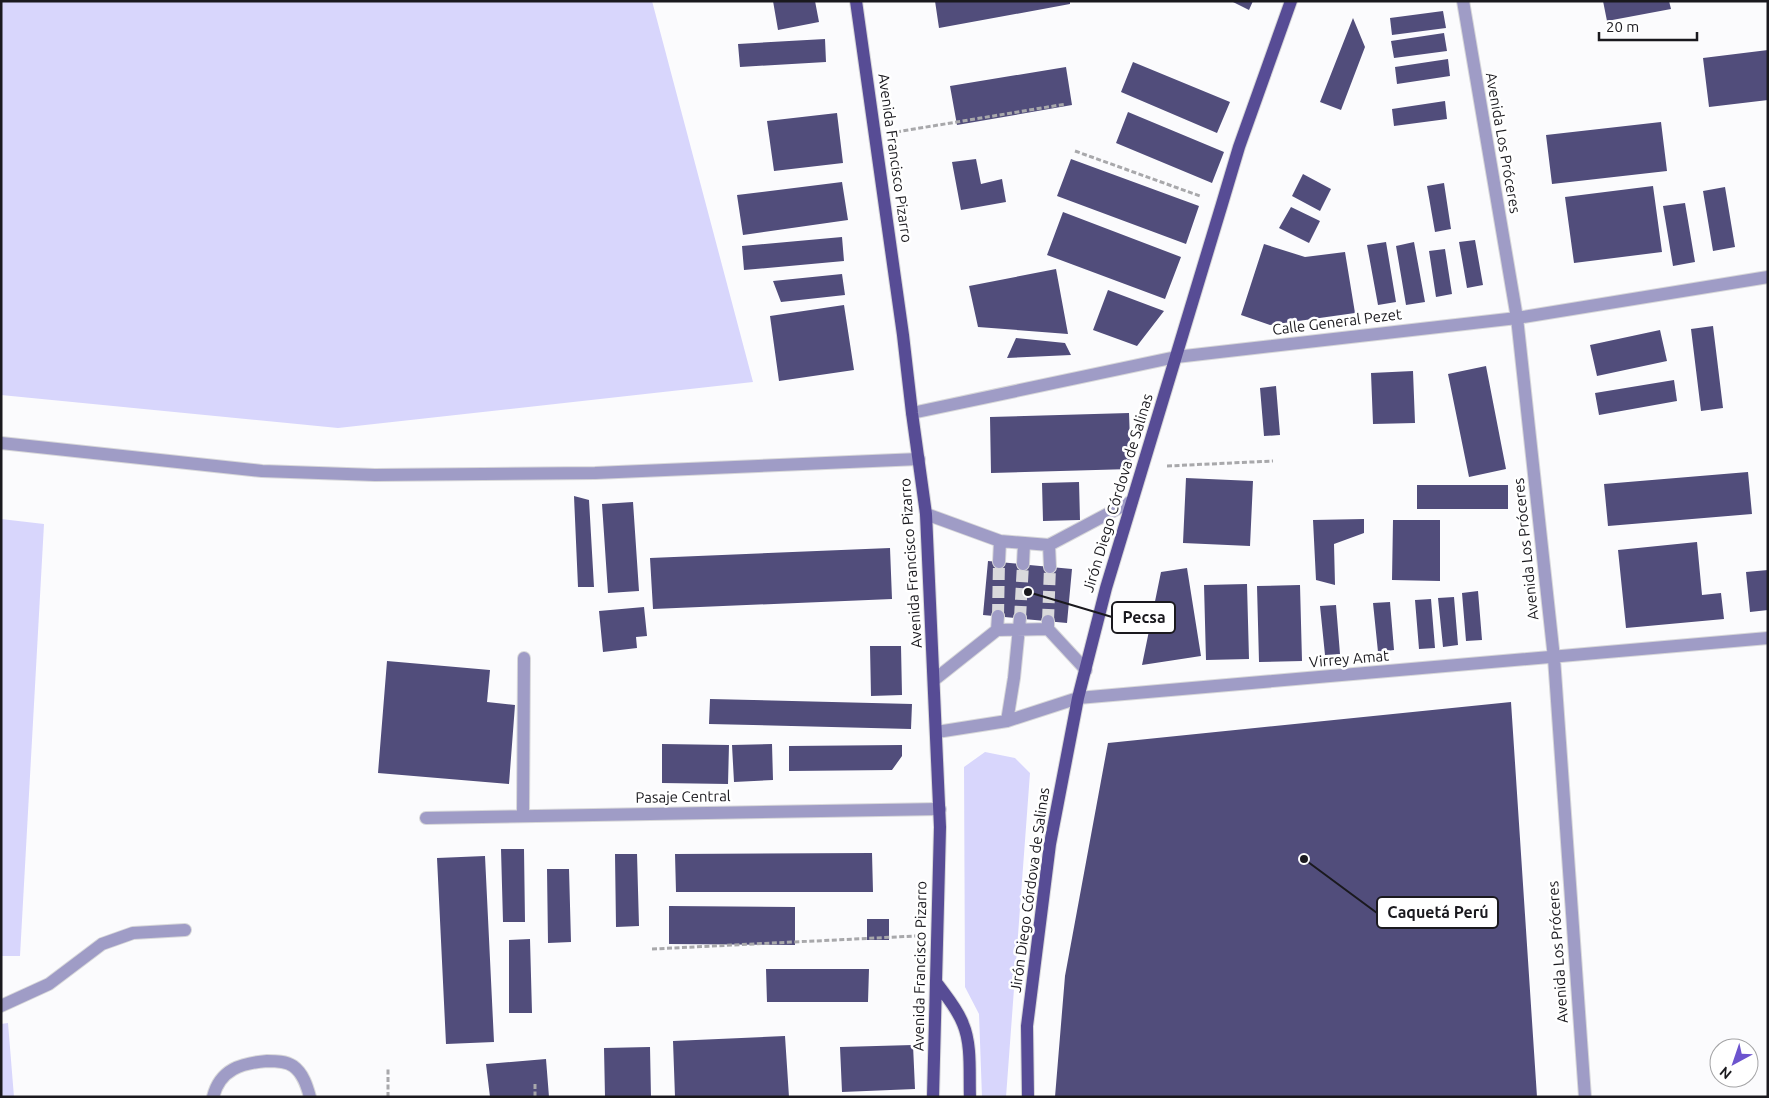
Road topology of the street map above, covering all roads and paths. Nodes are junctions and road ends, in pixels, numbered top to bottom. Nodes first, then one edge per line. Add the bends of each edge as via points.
1 (856, 1) edge
2 (1291, 1) edge
3 (1463, 1) edge
4 (1066, 104) dead end
5 (875, 135) junction
6 (1075, 151) dead end
7 (1222, 204) junction
8 (1768, 277) edge
9 (1517, 318) junction
10 (1176, 357) junction
11 (912, 413) junction
12 (1, 443) edge
13 (919, 459) junction
14 (1273, 461) dead end
15 (1142, 467) junction
16 (1132, 501) junction
17 (926, 514) junction
18 (1000, 541) junction
19 (1024, 543) junction
20 (1049, 545) junction
21 (999, 562) tunnel mouth
22 (1022, 564) tunnel mouth
23 (1050, 567) tunnel mouth
24 (998, 616) tunnel mouth
25 (1020, 624) junction
26 (997, 630) junction
27 (1768, 638) edge
28 (524, 658) dead end
29 (1554, 658) junction
30 (1086, 670) junction
31 (934, 680) junction
32 (1078, 698) junction
33 (1007, 722) junction
34 (937, 732) junction
35 (940, 809) junction
36 (523, 816) junction
37 (426, 818) dead end
38 (185, 930) dead end
39 (919, 936) dead end
40 (652, 949) dead end
41 (936, 982) junction
42 (1, 1006) edge
43 (388, 1067) dead end
44 (535, 1084) dead end
45 (213, 1097) edge
46 (310, 1097) edge
47 (388, 1097) edge
48 (535, 1097) edge
49 (933, 1097) edge
50 (970, 1097) edge
51 (1028, 1097) edge
52 (1585, 1097) edge

1 - 5 main road, Avenida Francisco Pizarro
2 - 7 main road, Jirón Diego Córdova de Salinas
3 - 9 street, Avenida Los Próceres
4 - 5 path
5 - 11 main road, Avenida Francisco Pizarro
6 - 7 path
7 - 10 main road, Jirón Diego Córdova de Salinas
8 - 9 street, Calle General Pezet
9 - 10 street, Calle General Pezet
9 - 29 street, Avenida Los Próceres
10 - 11 street, Calle General Pezet
10 - 15 main road, Jirón Diego Córdova de Salinas
11 - 13 main road, Avenida Francisco Pizarro
12 - 13 street via 262,471 375,475 595,473
13 - 17 main road, Avenida Francisco Pizarro
14 - 15 path
15 - 16 main road, Jirón Diego Córdova de Salinas
16 - 20 street
16 - 30 main road, Jirón Diego Córdova de Salinas
17 - 18 street
17 - 31 main road, Avenida Francisco Pizarro
18 - 19 street
18 - 21 street
19 - 20 street
19 - 22 street
20 - 23 street
24 - 26 street
25 - 26 street
25 - 30 street via 1048,625
25 - 33 street
26 - 31 street
27 - 29 street, Virrey Amat
28 - 36 street
29 - 32 street, Virrey Amat
29 - 52 street, Avenida Los Próceres
30 - 32 main road, Jirón Diego Córdova de Salinas
31 - 34 main road, Avenida Francisco Pizarro
32 - 33 street, Virrey Amat
32 - 51 main road, Jirón Diego Córdova de Salinas via 1050,844 1027,1026
33 - 34 street, Virrey Amat
34 - 35 main road, Avenida Francisco Pizarro
35 - 36 street, Pasaje Central
35 - 41 main road, Avenida Francisco Pizarro
36 - 37 street, Pasaje Central
38 - 42 street via 133,933 102,944 49,984
39 - 40 path
41 - 49 main road, Avenida Francisco Pizarro
41 - 50 main road via 956,1009 967,1036
43 - 47 path
44 - 48 path
45 - 46 street via 222,1078 236,1067 278,1061 294,1066 305,1080

